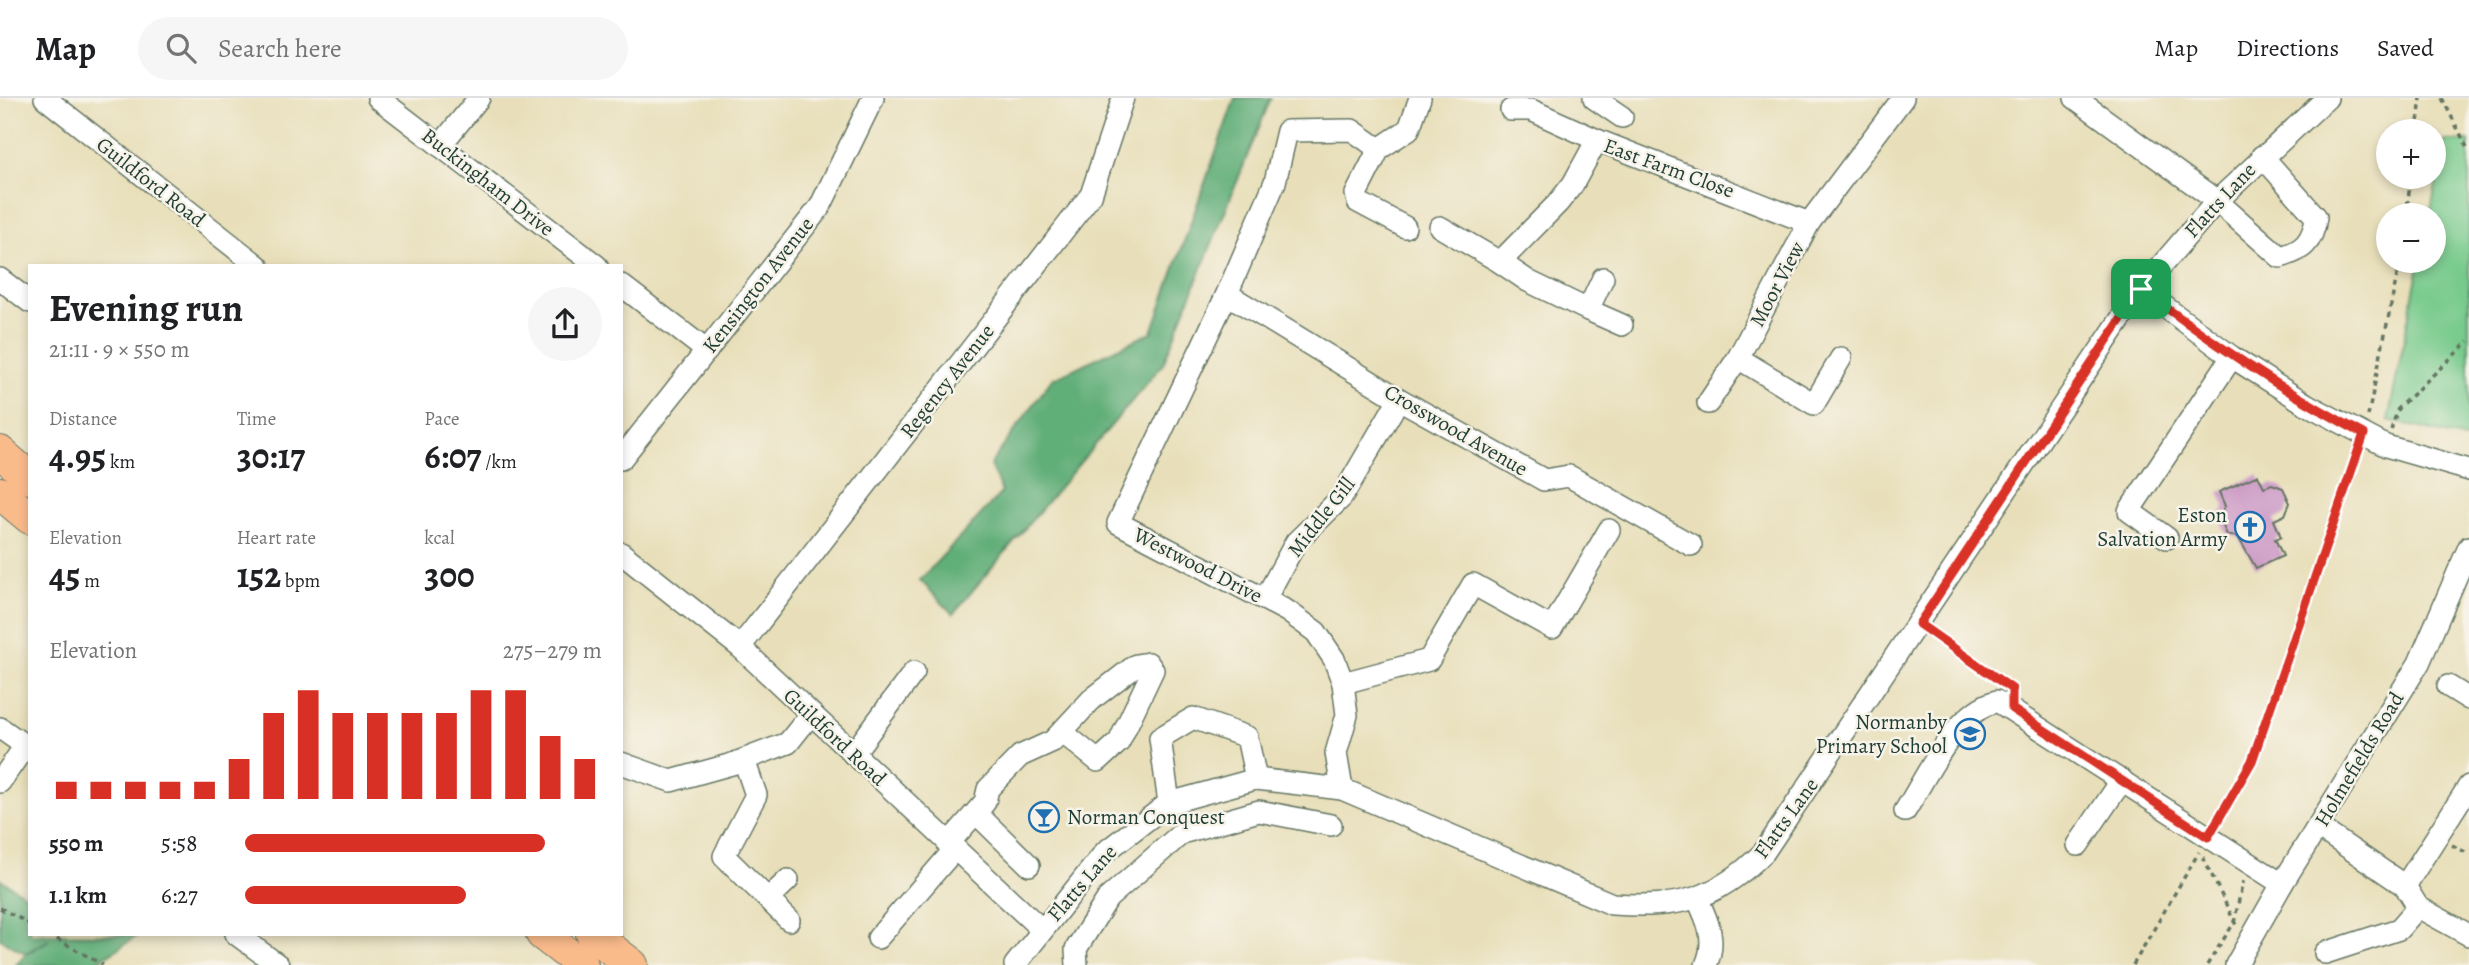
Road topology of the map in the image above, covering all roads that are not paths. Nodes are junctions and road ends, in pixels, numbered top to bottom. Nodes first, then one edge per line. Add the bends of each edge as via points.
1 (45, 98) edge
2 (378, 98) edge
3 (479, 98) edge
4 (873, 98) edge
5 (1123, 98) edge
6 (1420, 98) edge
7 (1594, 98) edge
8 (1902, 98) edge
9 (2075, 98) edge
10 (2328, 98) edge
11 (1511, 110) dead end
12 (1622, 117) dead end
13 (1597, 140) junction
14 (440, 146) junction
15 (1379, 149) junction
16 (2262, 156) junction
17 (2217, 201) junction
18 (1809, 223) junction
19 (1405, 228) dead end
20 (1440, 228) dead end
21 (1500, 262) junction
22 (255, 264) edge
23 (594, 264) edge
24 (1603, 278) dead end
25 (0, 279) edge
26 (623, 287) edge
27 (2141, 289) junction
28 (1227, 294) junction
29 (28, 300) edge
30 (1588, 310) junction
31 (1622, 325) dead end
32 (707, 351) junction
33 (2232, 357) junction
34 (1738, 358) junction
35 (1841, 358) dead end
36 (1399, 399) junction
37 (1708, 403) dead end
38 (0, 452) edge
39 (623, 456) edge
40 (2469, 470) edge
41 (28, 476) edge
42 (0, 492) edge
43 (28, 516) edge
44 (1609, 530) dead end
45 (2167, 538) dead end
46 (1691, 545) dead end
47 (2469, 547) edge
48 (623, 555) edge
49 (1265, 599) junction
50 (740, 647) junction
51 (914, 672) dead end
52 (1343, 682) junction
53 (2448, 686) dead end
54 (2469, 699) edge
55 (811, 714) junction
56 (0, 729) edge
57 (1062, 732) junction
58 (28, 747) edge
59 (853, 754) junction
60 (744, 760) junction
61 (623, 764) edge
62 (1256, 779) junction
63 (2122, 780) junction
64 (0, 782) edge
65 (2469, 786) edge
66 (1342, 789) junction
67 (1169, 803) junction
68 (1905, 811) dead end
69 (976, 813) junction
70 (1331, 825) dead end
71 (2318, 827) junction
72 (1132, 831) junction
73 (2078, 845) dead end
74 (951, 847) junction
75 (1154, 858) junction
76 (1029, 865) dead end
77 (788, 880) dead end
78 (2282, 884) junction
79 (2405, 886) junction
80 (1697, 898) junction
81 (768, 899) junction
82 (2418, 907) junction
83 (789, 920) dead end
84 (1042, 930) junction
85 (2469, 935) edge
86 (239, 936) edge
87 (544, 936) edge
88 (595, 936) edge
89 (878, 938) dead end
90 (2325, 953) dead end
91 (278, 965) edge
92 (582, 965) edge
93 (632, 965) edge
94 (1015, 965) edge
95 (1077, 965) edge
96 (1706, 965) edge
97 (2236, 965) edge

1 - 22 street, Guildford Road
2 - 14 street, Buckingham Drive
3 - 14 street
4 - 32 street, Kensington Avenue via 820,207
5 - 50 street, Regency Avenue via 1091,195
6 - 15 street via 1409,129
7 - 12 street
8 - 18 street, Moor View
9 - 17 street
10 - 16 street, Flatts Lane
11 - 13 street via 1531,110
13 - 18 street, East Farm Close
13 - 21 street, East Farm Close via 1558,203
14 - 23 street, Buckingham Drive
15 - 19 street via 1356,198
15 - 28 street via 1352,130 1287,131 1275,182
16 - 17 street, Flatts Lane
16 - 17 street via 2316,217 2314,234 2300,252 2280,257
17 - 27 street, Flatts Lane
18 - 34 street, Moor View
20 - 21 street
21 - 30 street
24 - 30 street
25 - 29 street
26 - 32 street
27 - 33 street
27 - 80 street, Flatts Lane via 1764,852 1740,876
28 - 36 street, Crosswood Avenue
28 - 49 street, Westwood Drive via 1118,523
30 - 31 street
32 - 39 street, Kensington Avenue
33 - 40 street via 2306,404 2386,446
33 - 45 street via 2129,511
34 - 35 street via 1814,404
34 - 37 street, Moor View
36 - 46 street, Crosswood Avenue via 1544,480 1569,476
36 - 49 street, Middle Gill via 1342,497 1296,542
38 - 41 highway
42 - 43 highway
44 - 52 street via 1552,628 1473,584 1429,660
47 - 71 street, Holmefields Road via 2418,663
48 - 50 street, Guildford Road
49 - 52 street, Westwood Drive via 1316,632
50 - 55 street, Guildford Road
51 - 59 street
52 - 66 street, Westwood Drive via 1348,715 1336,753
53 - 54 street
55 - 59 street, Guildford Road
55 - 60 street via 788,743
56 - 58 street
57 - 57 street via 1092,699 1136,665 1143,662 1153,670 1119,742 1098,761
57 - 69 street via 1045,746 1020,756 988,789
58 - 64 street
59 - 74 street, Guildford Road
60 - 61 street via 671,781
60 - 81 street via 756,795 724,856
62 - 66 street, Flatts Lane
62 - 67 street, Flatts Lane
62 - 67 street via 1247,737 1193,718 1160,738
63 - 68 street via 1997,701 1971,713
63 - 73 street
63 - 78 street via 2204,844 2248,861
65 - 79 street
66 - 80 street, Flatts Lane via 1612,904 1658,906
67 - 72 street, Flatts Lane
69 - 74 street
69 - 76 street
70 - 75 street via 1259,811 1182,833
71 - 78 street, Holmefields Road
71 - 79 street
72 - 75 street
72 - 84 street, Flatts Lane via 1105,852
74 - 84 street, Guildford Road
74 - 89 street
75 - 95 street via 1108,898 1076,948
77 - 81 street
78 - 97 street, Holmefields Road
79 - 82 street
80 - 96 street via 1713,948
81 - 83 street
82 - 85 street
82 - 90 street via 2399,929
84 - 94 street, Flatts Lane
86 - 91 street
87 - 92 highway
88 - 93 highway

